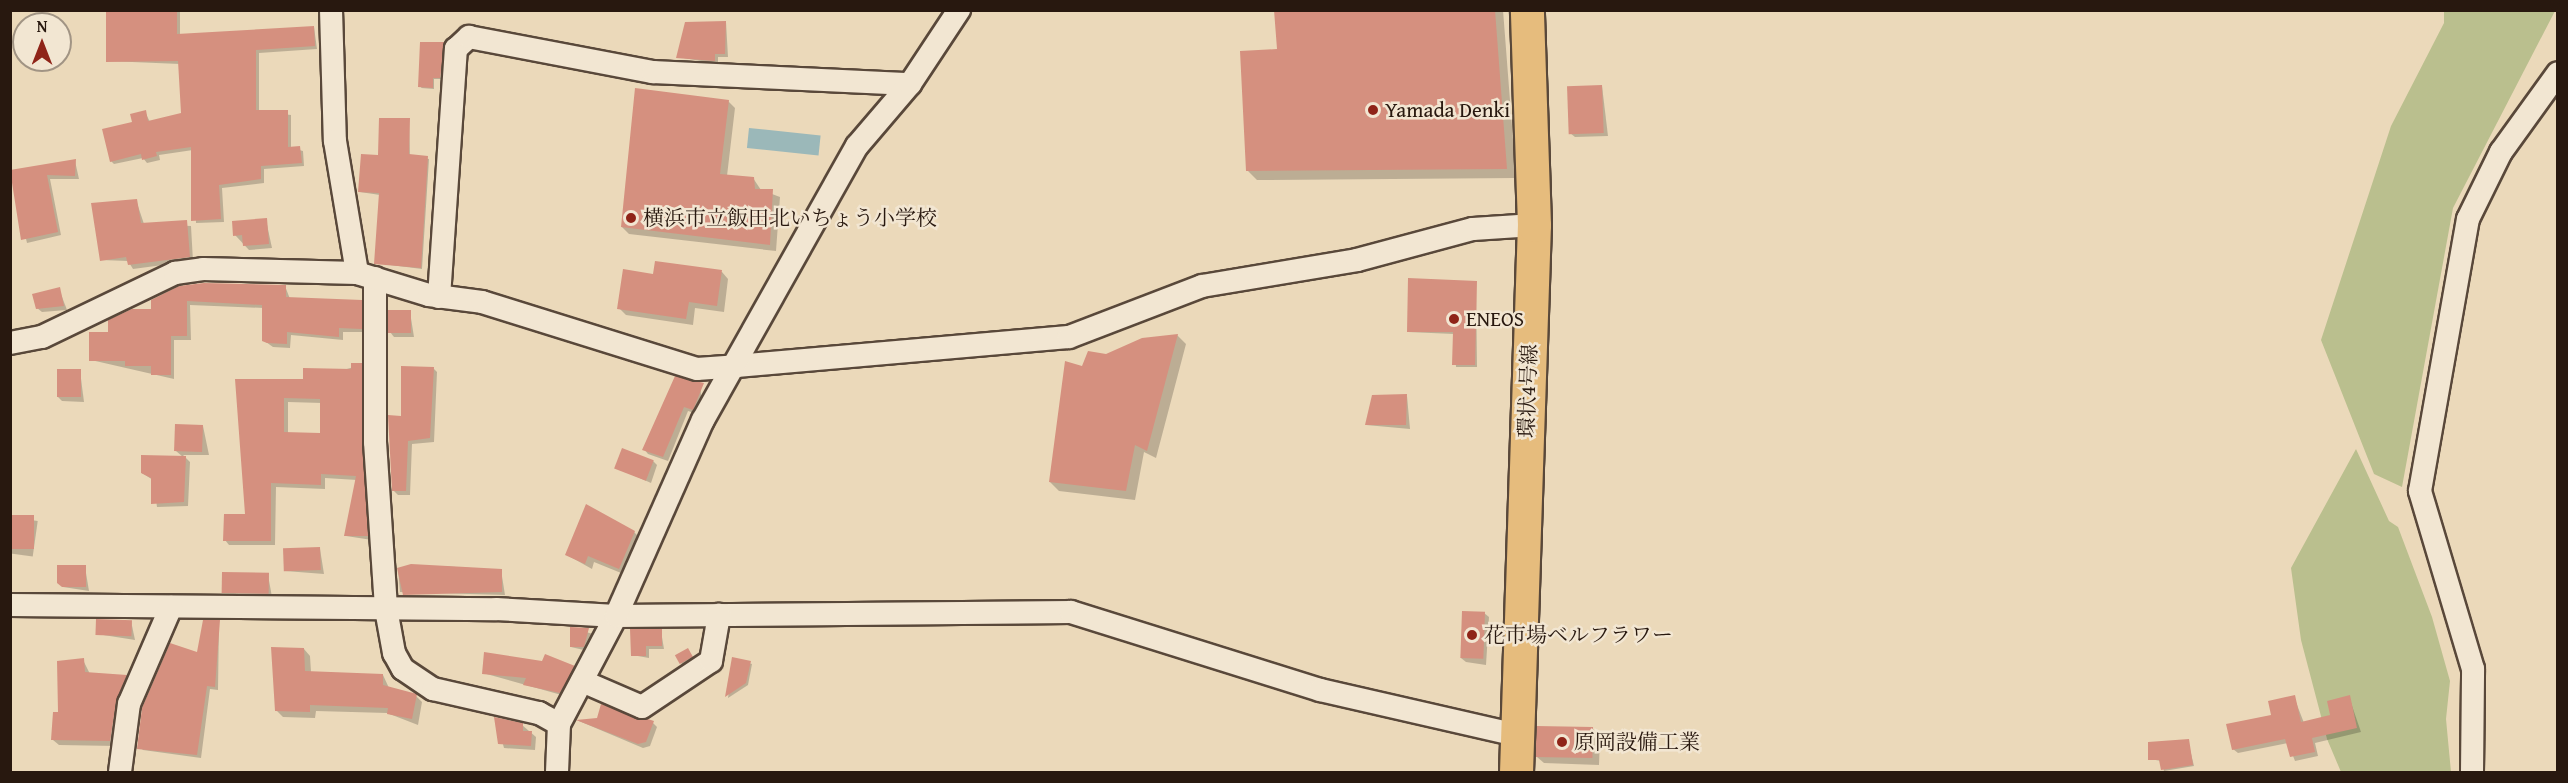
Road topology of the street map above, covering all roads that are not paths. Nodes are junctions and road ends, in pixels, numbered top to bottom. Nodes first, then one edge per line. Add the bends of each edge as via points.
1 (331, 10) edge
2 (959, 10) edge
3 (1527, 10) edge
4 (2558, 73) edge
5 (910, 84) junction
6 (1534, 225) junction
7 (366, 276) junction
8 (439, 297) junction
9 (10, 343) edge
10 (736, 366) junction
11 (10, 604) edge
12 (171, 607) junction
13 (386, 609) junction
14 (719, 615) junction
15 (616, 616) junction
16 (582, 681) junction
17 (559, 723) junction
18 (1517, 735) junction
19 (120, 772) edge
20 (557, 772) edge
21 (1516, 772) edge
22 (2472, 772) edge

1 - 7 street via 335,141
2 - 5 street
3 - 6 main road, 環状4号線
4 - 22 street via 2501,152 2468,219 2420,491 2473,669
5 - 8 street via 653,72 469,37 456,49
5 - 10 street via 857,146
6 - 10 street via 1473,229 1357,260 1202,286 1069,337
6 - 18 main road, 環状4号線
7 - 8 street
7 - 9 street via 203,269 175,273 42,337
7 - 13 street
8 - 10 street via 482,302 697,369
10 - 15 street via 703,420
11 - 12 street
12 - 13 street
12 - 19 street via 129,704
13 - 15 street
13 - 17 street via 394,653 417,681
14 - 15 street
14 - 16 street via 711,661 642,707
14 - 18 street via 1071,612 1320,690
15 - 16 street
16 - 17 street
17 - 20 street
18 - 21 main road, 環状4号線

